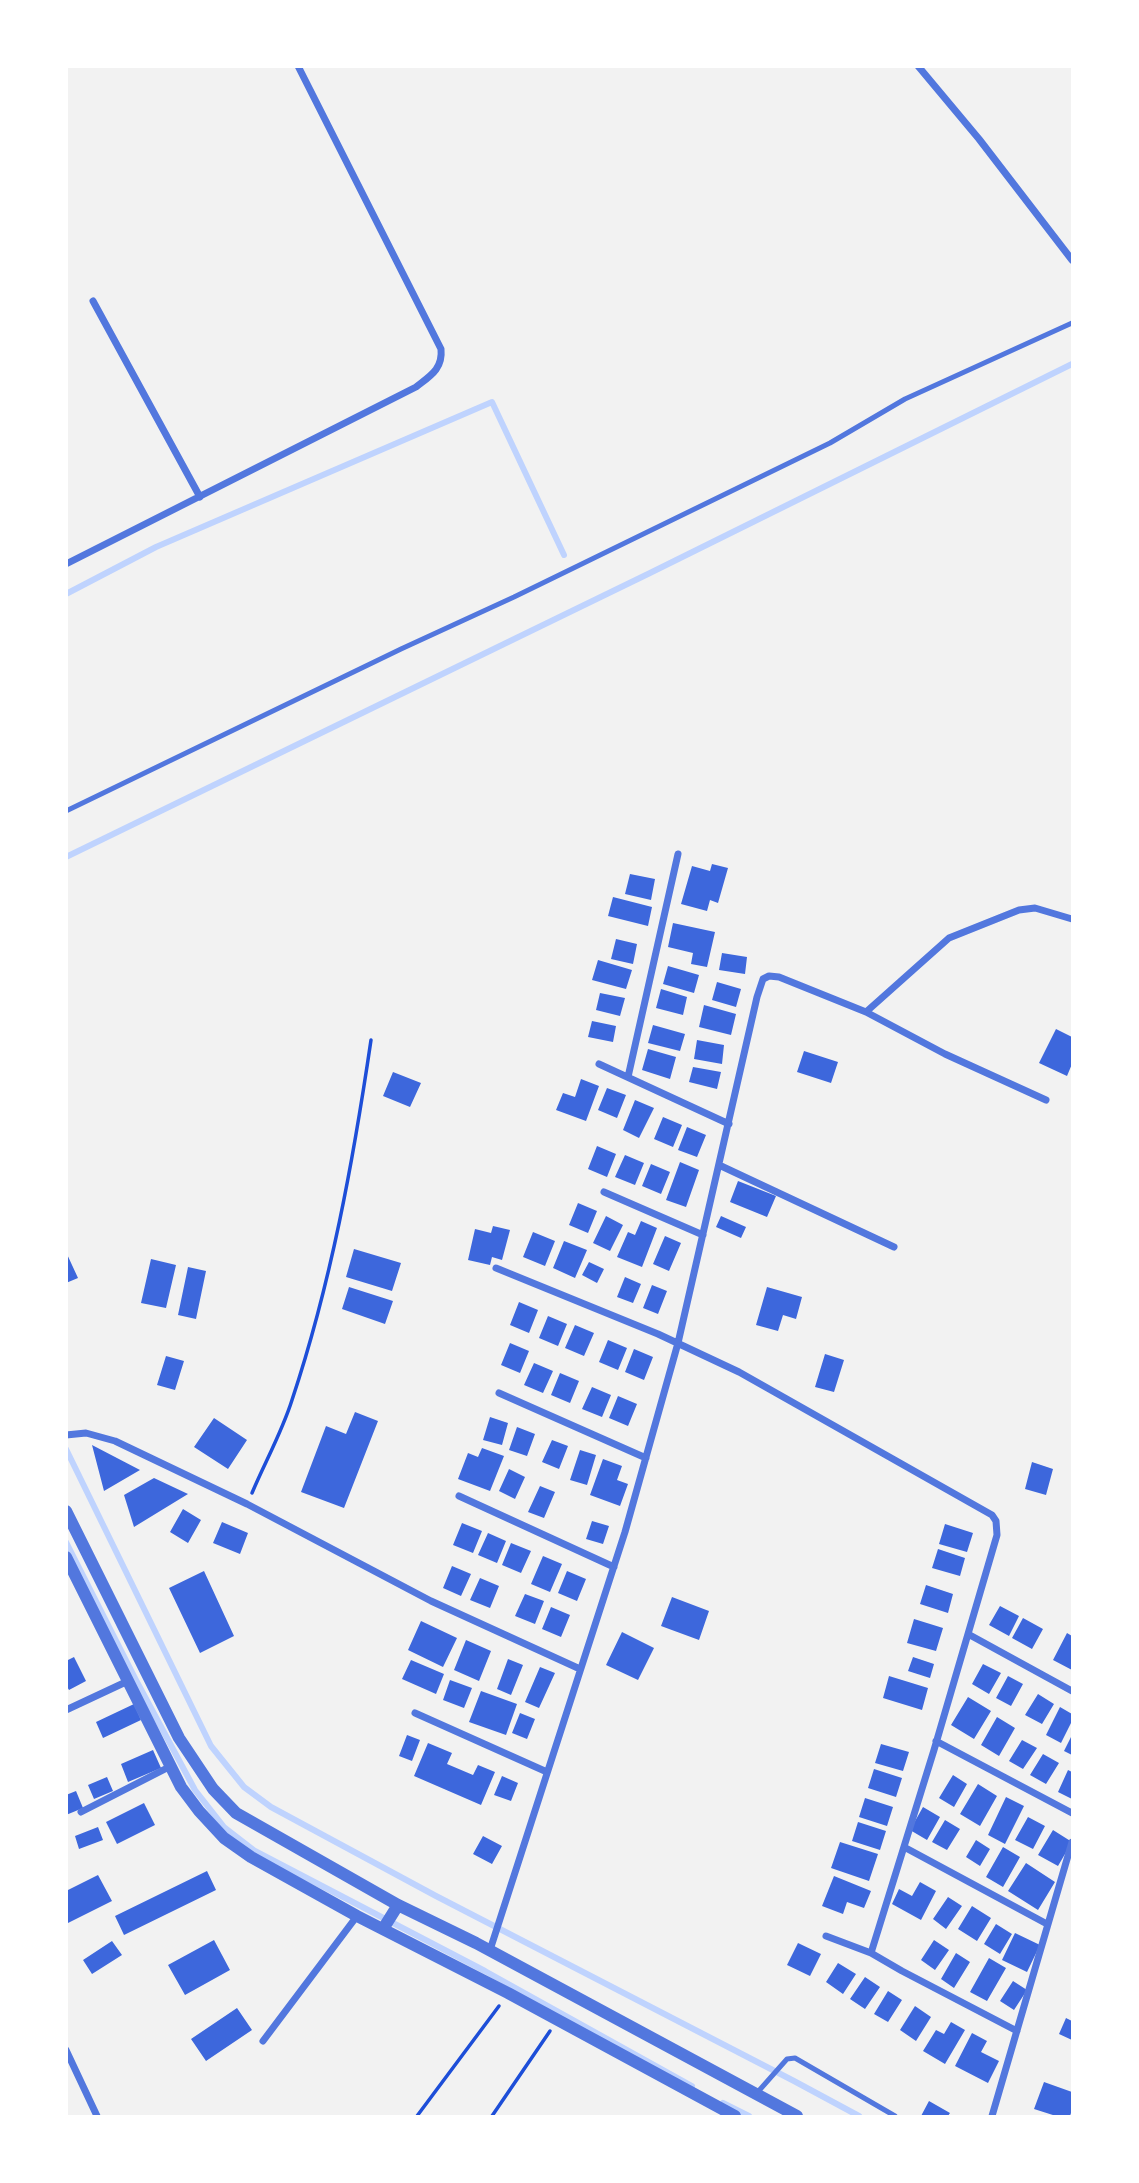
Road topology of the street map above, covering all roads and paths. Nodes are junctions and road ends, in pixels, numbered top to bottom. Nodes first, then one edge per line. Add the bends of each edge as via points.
1 (298, 66) edge
2 (918, 66) edge
3 (1073, 260) edge
4 (93, 301) dead end
5 (1073, 323) edge
6 (200, 497) junction
7 (66, 564) edge
8 (66, 811) edge
9 (678, 854) dead end
10 (1073, 919) edge
11 (866, 1012) junction
12 (372, 1040) dead end
13 (599, 1063) dead end
14 (628, 1077) junction
15 (1046, 1100) dead end
16 (729, 1124) junction
17 (719, 1165) junction
18 (604, 1192) dead end
19 (704, 1235) junction
20 (894, 1247) dead end
21 (496, 1268) dead end
22 (678, 1343) junction
23 (499, 1393) dead end
24 (66, 1435) edge
25 (646, 1458) junction
26 (459, 1496) dead end
27 (247, 1504) junction
28 (66, 1511) edge
29 (66, 1557) edge
30 (614, 1566) junction
31 (95, 1567) junction
32 (76, 1576) junction
33 (968, 1634) junction
34 (580, 1669) junction
35 (128, 1681) junction
36 (1073, 1692) edge
37 (66, 1710) edge
38 (415, 1713) dead end
39 (936, 1741) junction
40 (171, 1766) junction
41 (547, 1772) junction
42 (81, 1812) dead end
43 (1073, 1813) edge
44 (1073, 1842) edge
45 (904, 1847) junction
46 (398, 1905) junction
47 (357, 1916) junction
48 (1047, 1924) junction
49 (383, 1929) junction
50 (826, 1936) dead end
51 (490, 1950) junction
52 (871, 1953) junction
53 (508, 1993) junction
54 (557, 2020) junction
55 (1017, 2031) junction
56 (263, 2041) dead end
57 (66, 2050) edge
58 (756, 2094) junction
59 (97, 2116) edge
60 (417, 2116) edge
61 (492, 2116) edge
62 (735, 2116) edge
63 (797, 2116) edge
64 (895, 2116) edge
65 (992, 2116) edge

1 - 6 street via 442,349 442,358 437,372 416,387
2 - 3 street
4 - 6 street
5 - 8 lane via 905,399 818,449
6 - 7 street
9 - 14 street
10 - 11 street via 1035,908 1019,910 949,937
11 - 15 street
11 - 16 street via 779,977 763,979
12 - 27 path via 327,1284 292,1403
13 - 14 street
14 - 16 street
16 - 17 street
17 - 19 street
17 - 20 street
18 - 19 street
19 - 22 street
21 - 22 street
22 - 25 street
22 - 33 street via 739,1372 992,1515 997,1535
23 - 25 street
24 - 27 street via 86,1433 115,1441
25 - 30 street
26 - 30 street
27 - 34 street via 431,1601
28 - 31 street
29 - 32 street
30 - 34 street
31 - 32 street
31 - 46 street via 179,1738 223,1801 254,1825
32 - 35 street
33 - 36 street
33 - 39 street
34 - 41 street
35 - 37 street
35 - 40 street
38 - 41 street
39 - 43 street
39 - 45 street
40 - 42 street
40 - 47 street via 188,1797 224,1838
41 - 51 street
44 - 48 street
45 - 48 street
45 - 52 street
46 - 49 street
46 - 51 street
47 - 49 street
47 - 56 street
48 - 55 street
49 - 53 street
50 - 52 street
51 - 58 street
52 - 55 street
53 - 54 street
53 - 60 path
54 - 61 path
54 - 62 street
55 - 65 street
57 - 59 street
58 - 63 street
58 - 64 lane via 787,2059 795,2058

